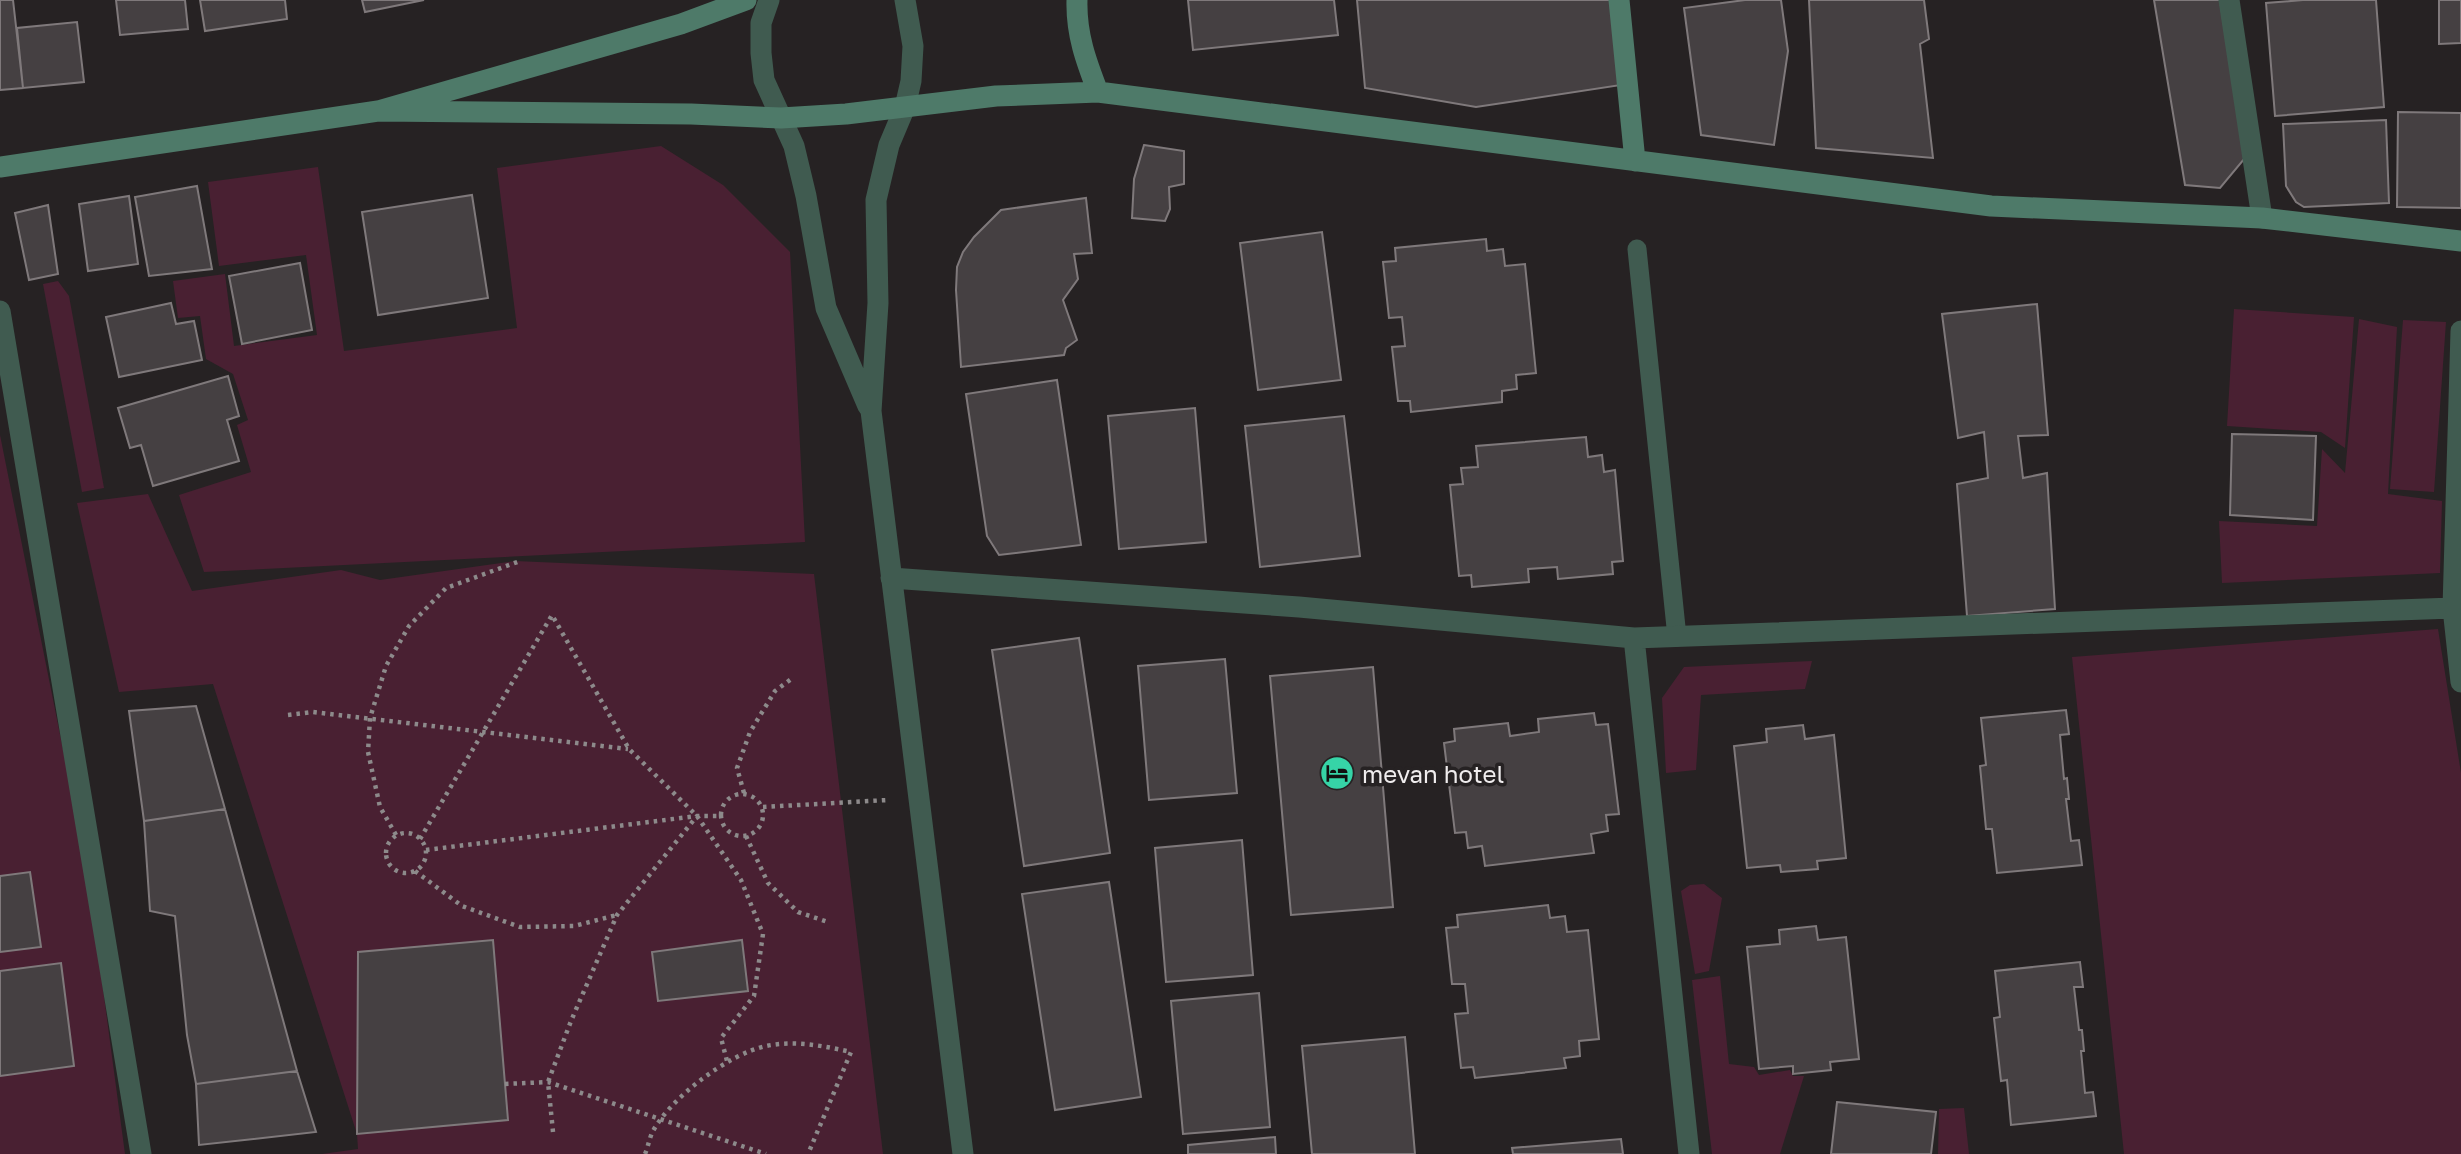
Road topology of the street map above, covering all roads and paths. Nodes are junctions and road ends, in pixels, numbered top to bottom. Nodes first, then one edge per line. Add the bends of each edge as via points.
1 (746, 0) edge
2 (769, 0) edge
3 (905, 0) edge
4 (1077, 0) edge
5 (1619, 0) edge
6 (2229, 0) edge
7 (1098, 92) junction
8 (905, 107) junction
9 (378, 111) junction
10 (781, 118) junction
11 (1635, 161) junction
12 (0, 167) edge
13 (2262, 218) junction
14 (2461, 241) edge
15 (1637, 249) dead end
16 (0, 311) edge
17 (2461, 331) edge
18 (871, 411) junction
19 (520, 561) dead end
20 (891, 578) junction
21 (2453, 608) junction
22 (1634, 638) junction
23 (1677, 638) junction
24 (794, 677) dead end
25 (2461, 681) edge
26 (288, 715) dead end
27 (370, 718) junction
28 (483, 732) junction
29 (629, 749) junction
30 (744, 793) junction
31 (918, 798) junction
32 (763, 807) junction
33 (697, 816) junction
34 (720, 816) junction
35 (396, 835) junction
36 (746, 836) junction
37 (420, 839) junction
38 (426, 850) junction
39 (415, 872) junction
40 (617, 915) junction
41 (828, 922) dead end
42 (727, 1061) junction
43 (548, 1082) junction
44 (505, 1084) dead end
45 (662, 1119) junction
46 (553, 1132) dead end
47 (141, 1154) edge
48 (646, 1154) edge
49 (766, 1154) edge
50 (808, 1154) edge
51 (962, 1154) edge
52 (1689, 1154) edge

1 - 9 main road via 681,24
2 - 10 street via 761,23 761,53 764,80
3 - 8 street via 913,46
4 - 7 main road via 1082,52
5 - 11 main road
6 - 13 street
7 - 8 main road via 996,96
7 - 11 main road
8 - 10 main road
8 - 18 street via 889,145 876,200 878,303
9 - 10 main road
9 - 12 main road
10 - 18 street via 794,146 806,196 826,308
11 - 13 main road via 1991,206
13 - 14 main road
15 - 23 lane
16 - 47 street
17 - 21 street
18 - 20 street
19 - 27 path via 446,588 409,626 386,666
20 - 22 street via 1299,607
20 - 31 street
21 - 23 street
21 - 25 street
22 - 23 street
22 - 52 street
24 - 30 path via 775,691 750,732 737,768
26 - 27 path via 313,712
27 - 28 path
27 - 35 path via 368,752 380,807
28 - 29 path
28 - 29 path via 552,615
28 - 37 path
29 - 33 path
30 - 32 path
30 - 34 path via 732,795
31 - 32 path
31 - 51 street
32 - 36 path via 763,820
33 - 34 path
33 - 38 path
33 - 40 path
33 - 42 path via 741,880 762,934 754,996 721,1038
34 - 36 path via 734,835
35 - 37 path via 409,833
35 - 39 path via 388,844 386,857 392,868 403,874
36 - 41 path via 768,883 798,912
37 - 38 path
38 - 39 path via 424,863
39 - 40 path via 462,906 520,927 574,926
40 - 43 path
42 - 45 path via 690,1089
42 - 50 path via 766,1046 813,1043 852,1052
43 - 44 path
43 - 45 path
43 - 46 path
45 - 48 path
45 - 49 path

